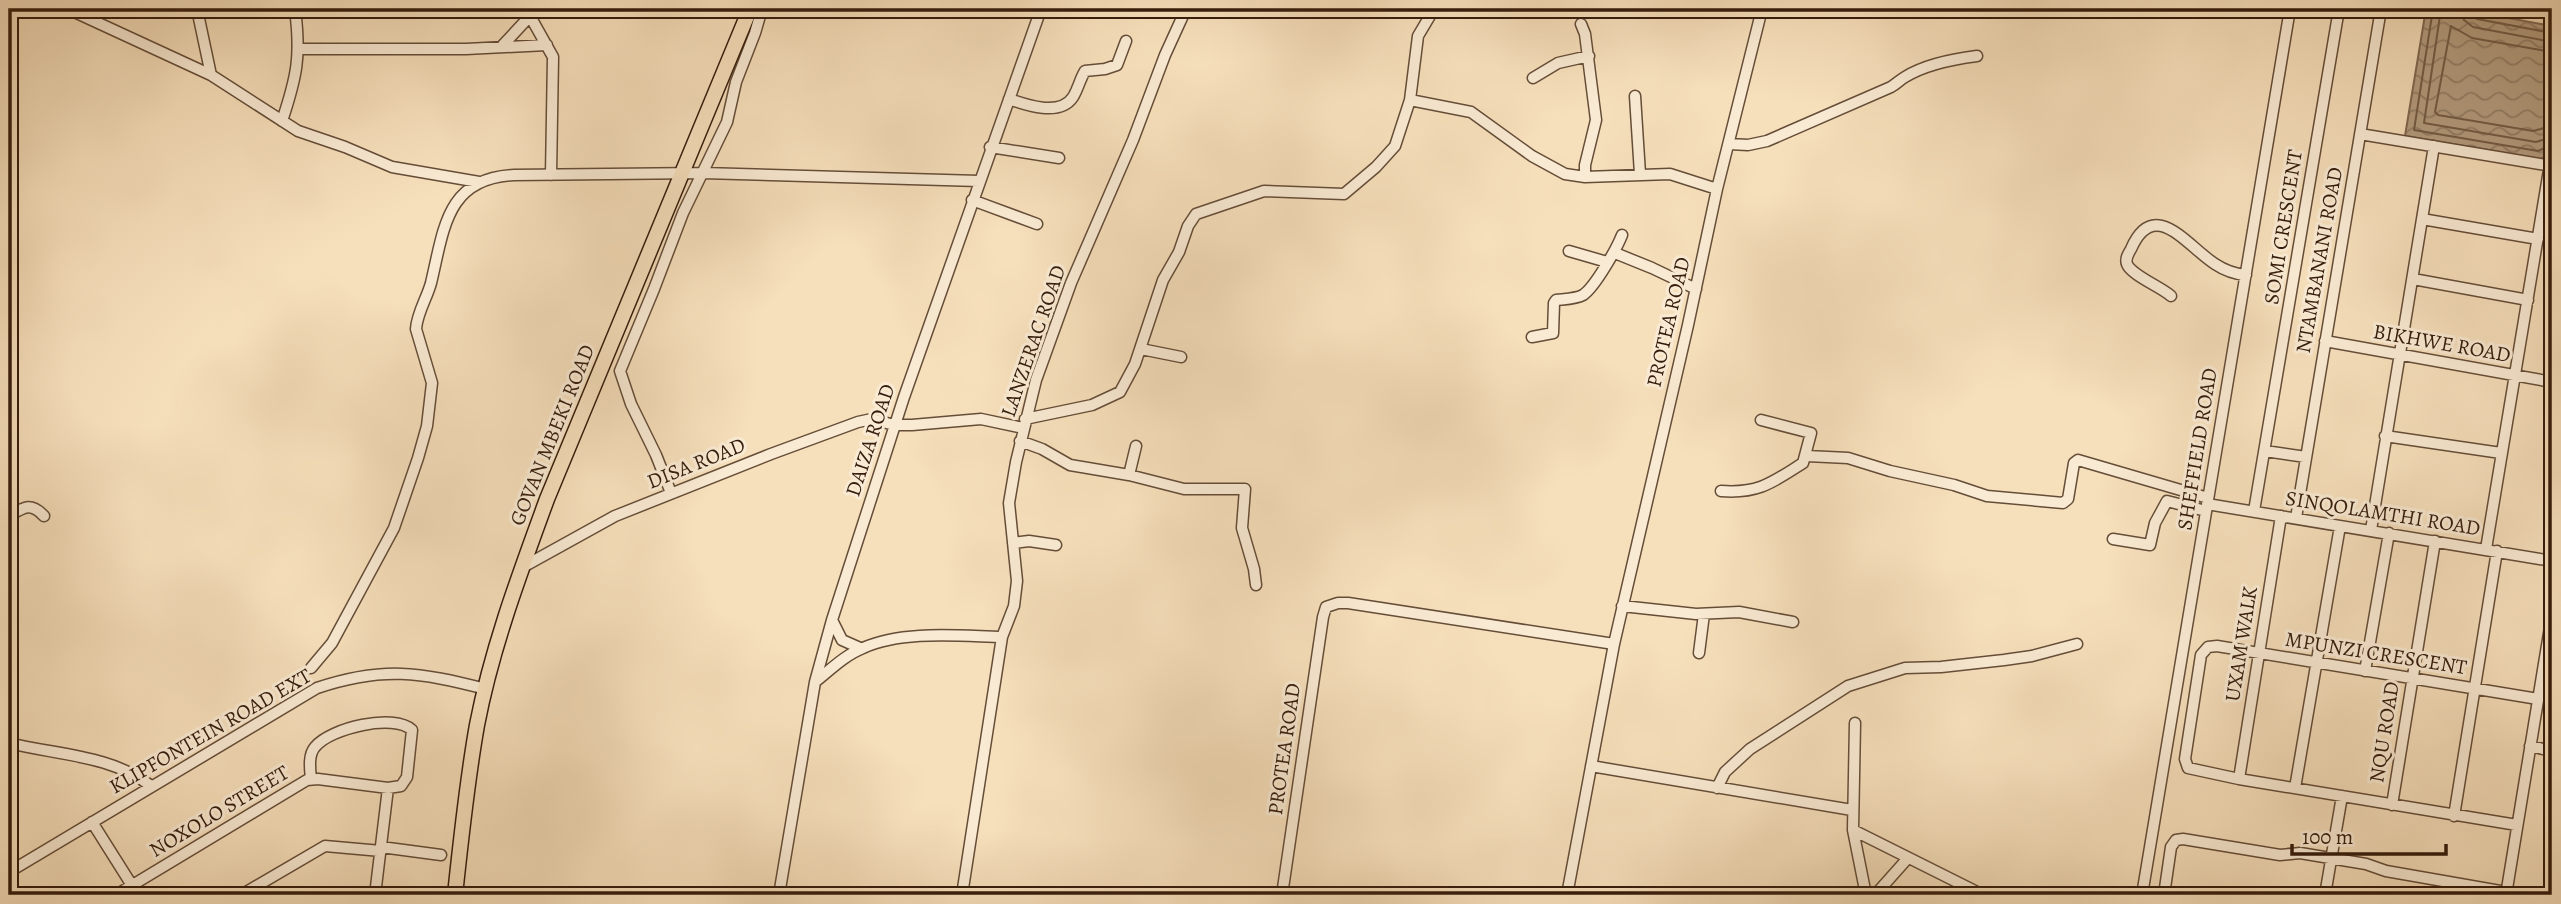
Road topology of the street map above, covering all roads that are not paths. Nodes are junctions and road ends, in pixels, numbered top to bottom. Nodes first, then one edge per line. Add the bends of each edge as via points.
1 (68, 9) edge
2 (198, 9) edge
3 (295, 9) edge
4 (750, 9) edge
5 (762, 9) edge
6 (1041, 9) edge
7 (1186, 9) edge
8 (1434, 9) edge
9 (1762, 9) edge
10 (2290, 9) edge
11 (2339, 9) edge
12 (2381, 9) edge
13 (530, 13) edge
14 (1581, 24) dead end
15 (1126, 41) dead end
16 (503, 45) junction
17 (547, 45) junction
18 (300, 49) junction
19 (1589, 56) junction
20 (1977, 56) dead end
21 (211, 75) junction
22 (1533, 78) dead end
23 (1635, 96) dead end
24 (1009, 99) junction
25 (1410, 100) junction
26 (282, 121) junction
27 (2360, 134) junction
28 (1729, 144) junction
29 (2434, 146) junction
30 (990, 147) junction
31 (2552, 152) edge
32 (1059, 158) dead end
33 (2551, 166) edge
34 (703, 173) junction
35 (681, 174) junction
36 (1640, 174) junction
37 (551, 175) junction
38 (1585, 177) junction
39 (979, 181) junction
40 (479, 182) junction
41 (1717, 189) junction
42 (972, 200) junction
43 (2422, 219) junction
44 (1037, 224) dead end
45 (1622, 235) dead end
46 (2538, 239) junction
47 (1569, 251) dead end
48 (1611, 258) junction
49 (2246, 275) junction
50 (2413, 279) junction
51 (1696, 289) junction
52 (2171, 296) dead end
53 (2528, 300) junction
54 (1532, 337) dead end
55 (2325, 341) junction
56 (1141, 349) junction
57 (2399, 354) junction
58 (1181, 356) dead end
59 (2515, 375) junction
60 (2552, 382) edge
61 (1761, 420) dead end
62 (1024, 424) junction
63 (894, 425) junction
64 (2385, 436) junction
65 (1020, 441) junction
66 (1136, 446) dead end
67 (2265, 451) junction
68 (2501, 453) junction
69 (1807, 456) junction
70 (2306, 457) junction
71 (1129, 475) junction
72 (1721, 491) dead end
73 (671, 493) junction
74 (2207, 505) junction
75 (2254, 511) junction
76 (9, 516) edge
77 (44, 516) dead end
78 (2281, 516) junction
79 (2296, 518) junction
80 (2340, 526) junction
81 (2371, 530) junction
82 (2389, 533) junction
83 (2113, 539) dead end
84 (2435, 541) junction
85 (1013, 543) junction
86 (1056, 545) dead end
87 (2491, 550) junction
88 (2552, 561) edge
89 (522, 568) junction
90 (9, 573) edge
91 (1256, 585) dead end
92 (1622, 606) junction
93 (1704, 614) junction
94 (9, 621) edge
95 (832, 621) junction
96 (2552, 621) edge
97 (1793, 622) dead end
98 (1002, 637) junction
99 (1614, 644) junction
100 (2077, 644) dead end
101 (860, 648) junction
102 (1699, 653) dead end
103 (2260, 653) junction
104 (2316, 662) junction
105 (311, 668) dead end
106 (2365, 671) junction
107 (2412, 678) junction
108 (815, 682) junction
109 (2547, 685) edge
110 (486, 689) junction
111 (2475, 689) junction
112 (2538, 699) junction
113 (1855, 723) dead end
114 (9, 743) edge
115 (2530, 746) junction
116 (2552, 751) edge
117 (1591, 766) junction
118 (311, 779) junction
119 (2239, 779) junction
120 (151, 786) junction
121 (388, 788) junction
122 (1717, 788) junction
123 (2295, 788) junction
124 (2342, 796) junction
125 (2392, 805) junction
126 (1852, 810) junction
127 (2454, 816) junction
128 (92, 822) junction
129 (2517, 825) junction
130 (1853, 830) junction
131 (381, 849) junction
132 (441, 855) dead end
133 (1908, 858) junction
134 (2332, 858) junction
135 (9, 872) edge
136 (135, 890) edge
137 (2506, 893) edge
138 (116, 895) edge
139 (241, 895) edge
140 (375, 895) edge
141 (455, 895) edge
142 (779, 895) edge
143 (962, 895) edge
144 (1282, 895) edge
145 (1567, 895) edge
146 (1866, 895) edge
147 (1875, 895) edge
148 (1983, 895) edge
149 (2142, 895) edge
150 (2164, 895) edge
151 (2325, 895) edge

1 - 21 street
2 - 21 street
3 - 18 street
4 - 35 main road, GOVAN MBEKI ROAD
5 - 34 street via 727,122
6 - 24 street, DAIZA ROAD
7 - 62 street, LANZERAC ROAD via 1071,283
8 - 25 street via 1418,36
9 - 28 street, PROTEA ROAD
10 - 49 street, SHEFFIELD ROAD
11 - 67 street, SOMI CRESCENT
12 - 27 street, NTAMBANANI ROAD
13 - 16 street
13 - 17 street
14 - 19 street
15 - 24 street via 1116,65 1083,72 1066,104 1046,108
16 - 17 street
16 - 18 street
17 - 37 street via 553,57
18 - 26 street
19 - 22 street via 1558,63
19 - 38 street via 1596,120
20 - 28 street via 1924,68 1767,141
21 - 26 street
23 - 36 street
24 - 30 street, DAIZA ROAD
25 - 38 street via 1471,112 1549,166
25 - 56 street via 1392,150 1348,192 1264,191 1194,216 1163,279
26 - 40 street via 392,167
27 - 29 street
27 - 55 street, NTAMBANANI ROAD
28 - 41 street, PROTEA ROAD
29 - 33 street
29 - 43 street
30 - 32 street
30 - 39 street, DAIZA ROAD
31 - 33 street
33 - 46 street
34 - 35 street
34 - 39 street
34 - 73 street via 620,371
35 - 37 street
35 - 89 main road, GOVAN MBEKI ROAD
36 - 38 street
36 - 41 street via 1670,174
37 - 40 street via 498,176
39 - 42 street, DAIZA ROAD
40 - 105 street via 463,193 448,215 417,321 431,394 427,426 402,505 332,643
41 - 51 street, PROTEA ROAD
42 - 44 street
42 - 63 street, DAIZA ROAD
43 - 46 street
43 - 50 street
45 - 48 street
46 - 53 street
47 - 48 street
48 - 51 street via 1643,264
48 - 54 street via 1590,290 1556,300 1553,333
49 - 52 street via 2216,265 2170,229 2156,224 2145,227 2137,235 2127,266
49 - 74 street, SHEFFIELD ROAD
50 - 53 street
50 - 57 street
51 - 92 street, PROTEA ROAD
53 - 59 street
55 - 57 street, BIKHWE ROAD
55 - 70 street, NTAMBANANI ROAD
56 - 58 street
56 - 62 street via 1125,385 1113,396
57 - 59 street, BIKHWE ROAD
57 - 64 street
59 - 60 street, BIKHWE ROAD
59 - 68 street
61 - 69 street via 1811,433
62 - 63 street, DISA ROAD via 981,419
62 - 65 street, LANZERAC ROAD
63 - 73 street, DISA ROAD via 872,419 858,422
63 - 95 street, DAIZA ROAD
64 - 68 street
64 - 81 street
65 - 71 street via 1070,465
65 - 85 street, LANZERAC ROAD via 1009,503
66 - 71 street
67 - 70 street
67 - 75 street, SOMI CRESCENT
68 - 87 street
69 - 72 street via 1803,463 1755,490
69 - 74 street, SINQOLAMTHI ROAD via 1848,458 1987,496 2063,503 2078,460
70 - 79 street, NTAMBANANI ROAD
71 - 91 street via 1184,489 1245,489 1242,528
73 - 89 street, DISA ROAD via 615,516
74 - 75 street, SINQOLAMTHI ROAD
74 - 83 street via 2166,501 2150,545
74 - 149 street, SHEFFIELD ROAD
75 - 78 street, SINQOLAMTHI ROAD
76 - 77 street via 30,507
78 - 79 street, SINQOLAMTHI ROAD
78 - 103 street, UXAM WALK
79 - 80 street, SINQOLAMTHI ROAD
80 - 81 street, SINQOLAMTHI ROAD
80 - 104 street
81 - 82 street, SINQOLAMTHI ROAD
82 - 84 street, SINQOLAMTHI ROAD
82 - 106 street
84 - 87 street, SINQOLAMTHI ROAD
84 - 107 street, NQU ROAD
85 - 86 street
85 - 98 street, LANZERAC ROAD via 1016,596
87 - 88 street, SINQOLAMTHI ROAD
87 - 111 street
89 - 110 main road, GOVAN MBEKI ROAD
90 - 94 street
92 - 93 street
92 - 99 street, PROTEA ROAD
93 - 97 street via 1739,612
93 - 102 street
95 - 101 street via 842,640
95 - 108 street, DAIZA ROAD
96 - 109 street
98 - 101 street via 896,638
98 - 143 street, LANZERAC ROAD
99 - 117 street, PROTEA ROAD
99 - 144 street, PROTEA ROAD via 1348,603 1326,607
100 - 122 street via 2004,660 1905,668 1848,686 1750,749 1725,772
101 - 108 street
103 - 104 street, MPUNZI CRESCENT
103 - 119 street, UXAM WALK
103 - 119 street, MPUNZI CRESCENT via 2207,647 2197,682 2185,759 2188,768
104 - 106 street, MPUNZI CRESCENT
104 - 123 street
106 - 107 street, MPUNZI CRESCENT
107 - 111 street, MPUNZI CRESCENT
107 - 125 street, NQU ROAD
108 - 142 street, DAIZA ROAD
109 - 112 street
110 - 120 street, KLIPFONTEIN ROAD EXT via 407,672 345,679 302,695
110 - 141 main road, GOVAN MBEKI ROAD via 472,757
111 - 112 street, MPUNZI CRESCENT
111 - 127 street
112 - 115 street
113 - 126 street
114 - 120 street via 110,764
115 - 116 street
115 - 129 street
117 - 122 street
117 - 145 street, PROTEA ROAD
118 - 121 street, NOXOLO STREET
118 - 121 street via 312,752 318,744 348,728 396,722 413,733 405,782
118 - 136 street, NOXOLO STREET
119 - 123 street
120 - 128 street, KLIPFONTEIN ROAD EXT
121 - 131 street
122 - 126 street
123 - 124 street
124 - 125 street
124 - 134 street
125 - 127 street
126 - 130 street
127 - 129 street
128 - 135 street, KLIPFONTEIN ROAD EXT
128 - 136 street
129 - 137 street
130 - 133 street
130 - 146 street
131 - 132 street
131 - 139 street via 325,846
131 - 140 street
133 - 147 street
133 - 148 street
134 - 137 street
134 - 150 street via 2176,840
134 - 151 street
136 - 138 street, NOXOLO STREET

